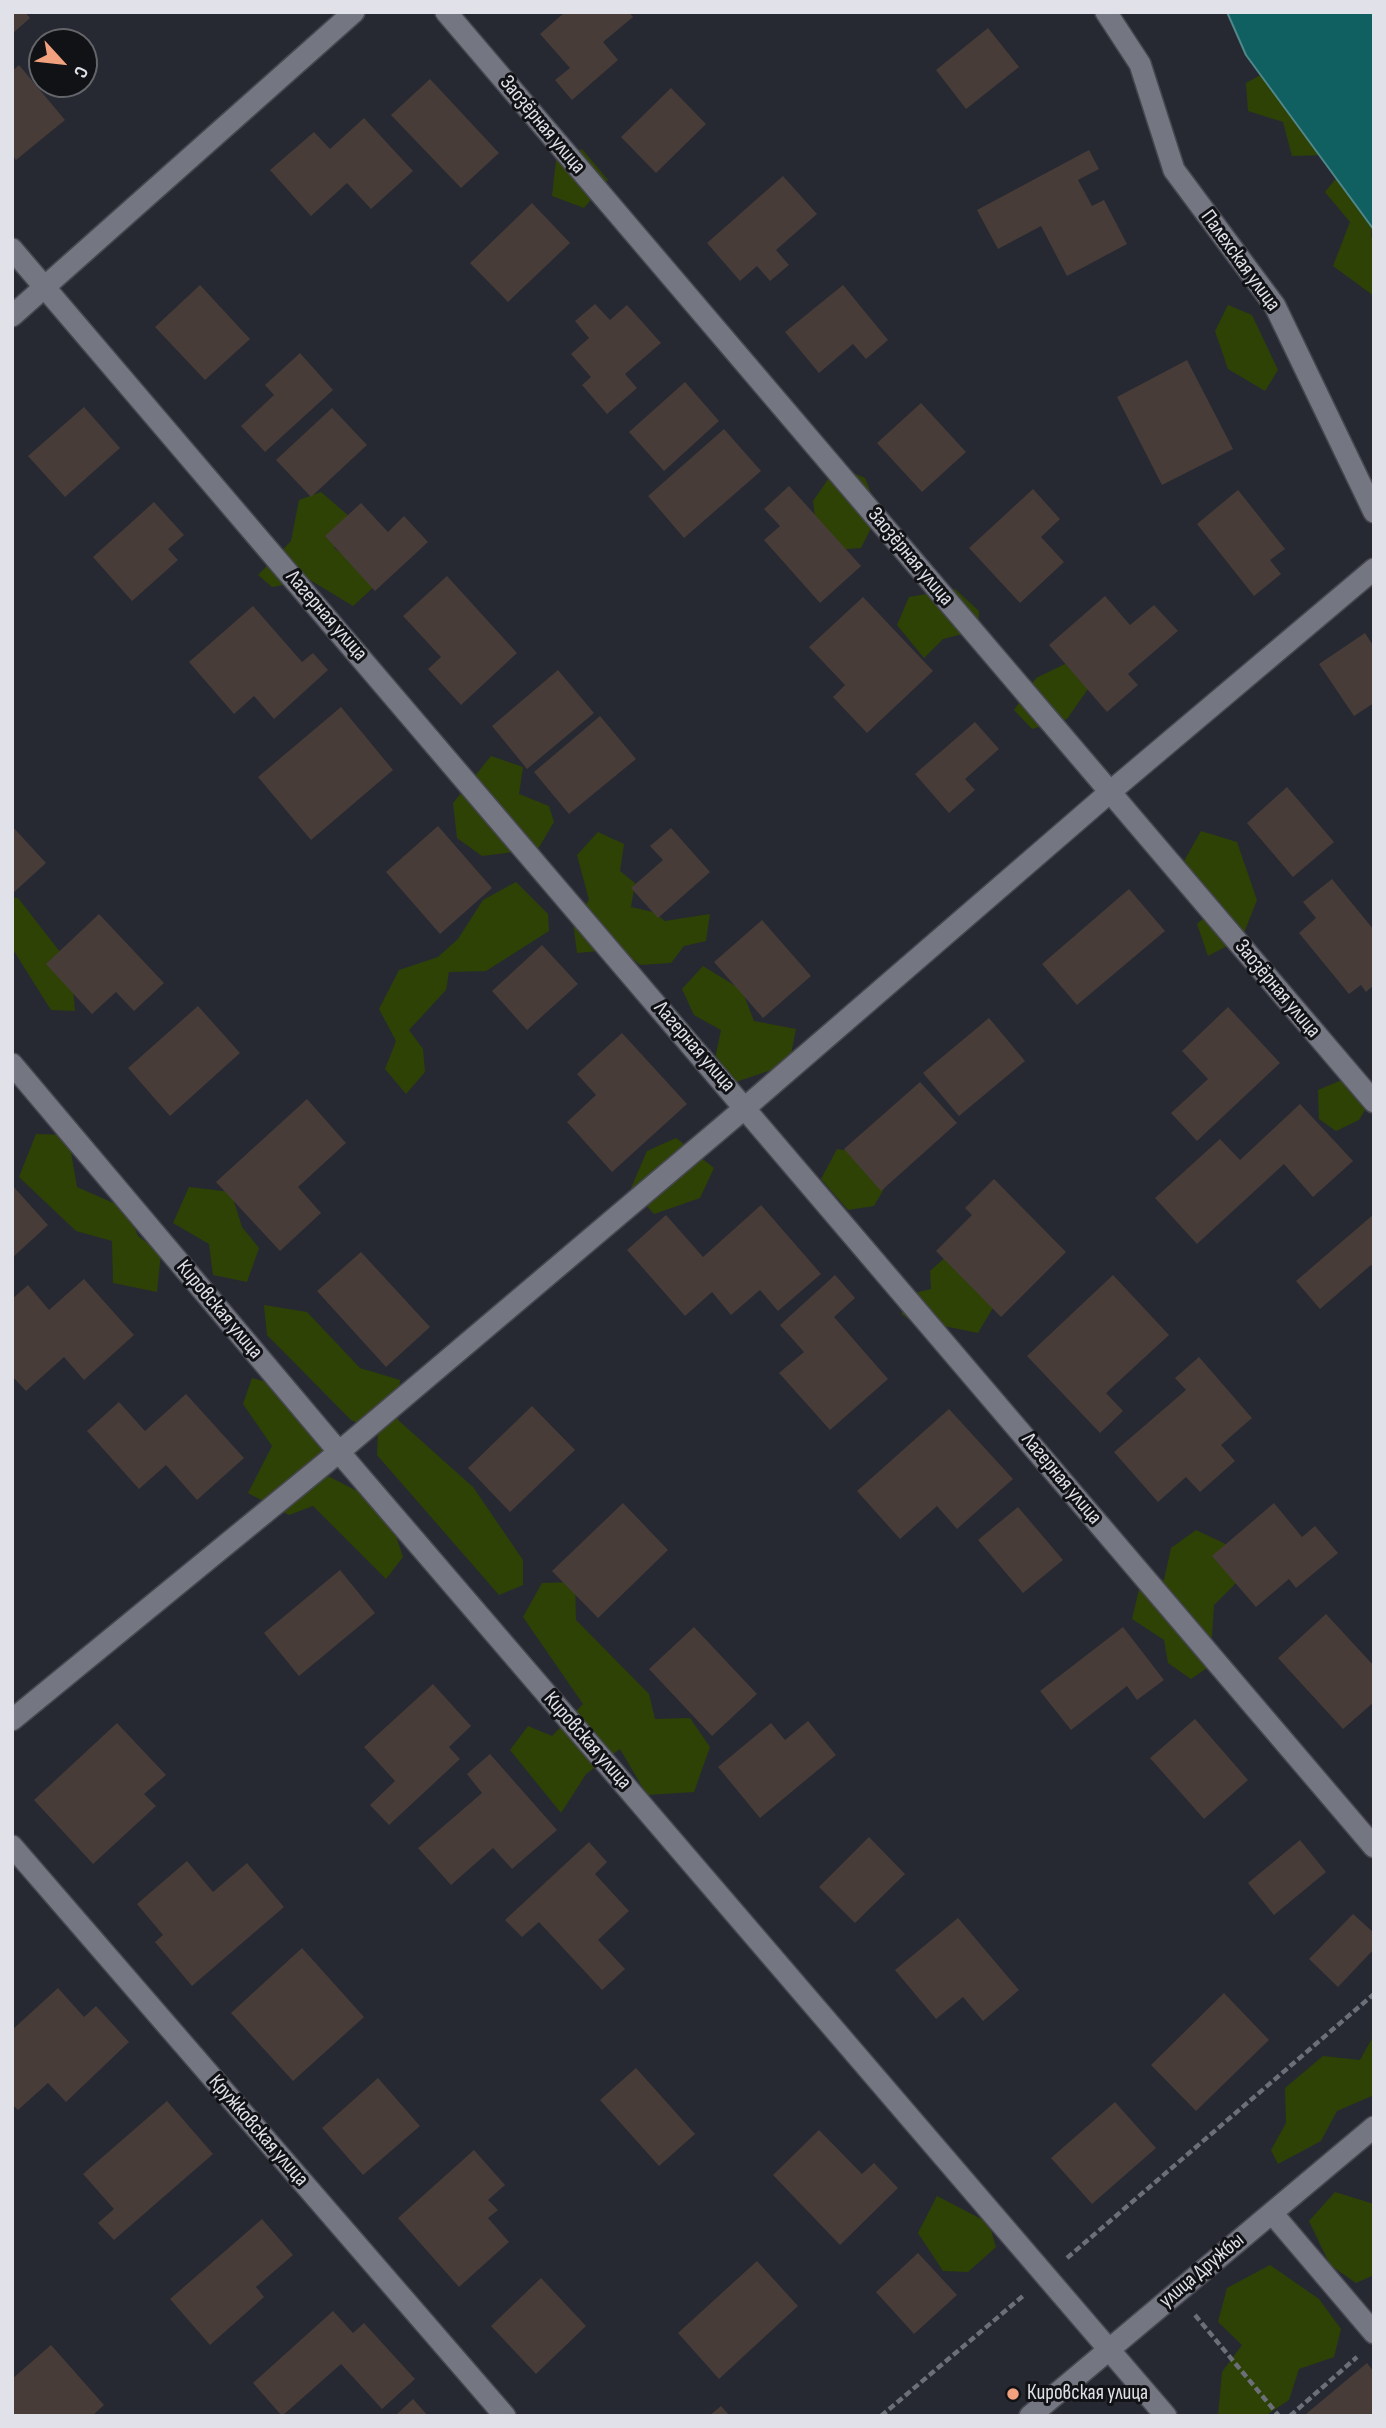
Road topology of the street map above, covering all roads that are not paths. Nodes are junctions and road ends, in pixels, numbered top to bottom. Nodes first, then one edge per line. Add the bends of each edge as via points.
1 (354, 12) edge
2 (446, 12) edge
3 (1106, 12) edge
4 (12, 249) edge
5 (44, 287) junction
6 (12, 316) edge
7 (1374, 512) edge
8 (1374, 569) edge
9 (1110, 792) junction
10 (12, 1064) edge
11 (1374, 1101) edge
12 (746, 1107) junction
13 (339, 1452) junction
14 (12, 1720) edge
15 (12, 1846) edge
16 (1374, 1847) edge
17 (1374, 2127) edge
18 (1272, 2213) junction
19 (1374, 2333) edge
20 (1110, 2349) junction
21 (505, 2416) edge
22 (1030, 2416) edge
23 (1166, 2416) edge

1 - 5 street
2 - 9 street, Заозёрная улица
3 - 7 street, Палехская улица via 1140,64 1174,170 1275,306
4 - 5 street, Лагерная улица
5 - 6 street
5 - 12 street, Лагерная улица
8 - 9 street
9 - 11 street, Заозёрная улица
9 - 12 street
10 - 13 street, Кировская улица
12 - 13 street
12 - 16 street, Лагерная улица
13 - 14 street
13 - 20 street, Кировская улица
15 - 21 street, Кружковская улица
17 - 18 street, улица Дружбы
18 - 19 street
18 - 20 street, улица Дружбы
20 - 22 street, улица Дружбы
20 - 23 street, Кировская улица

